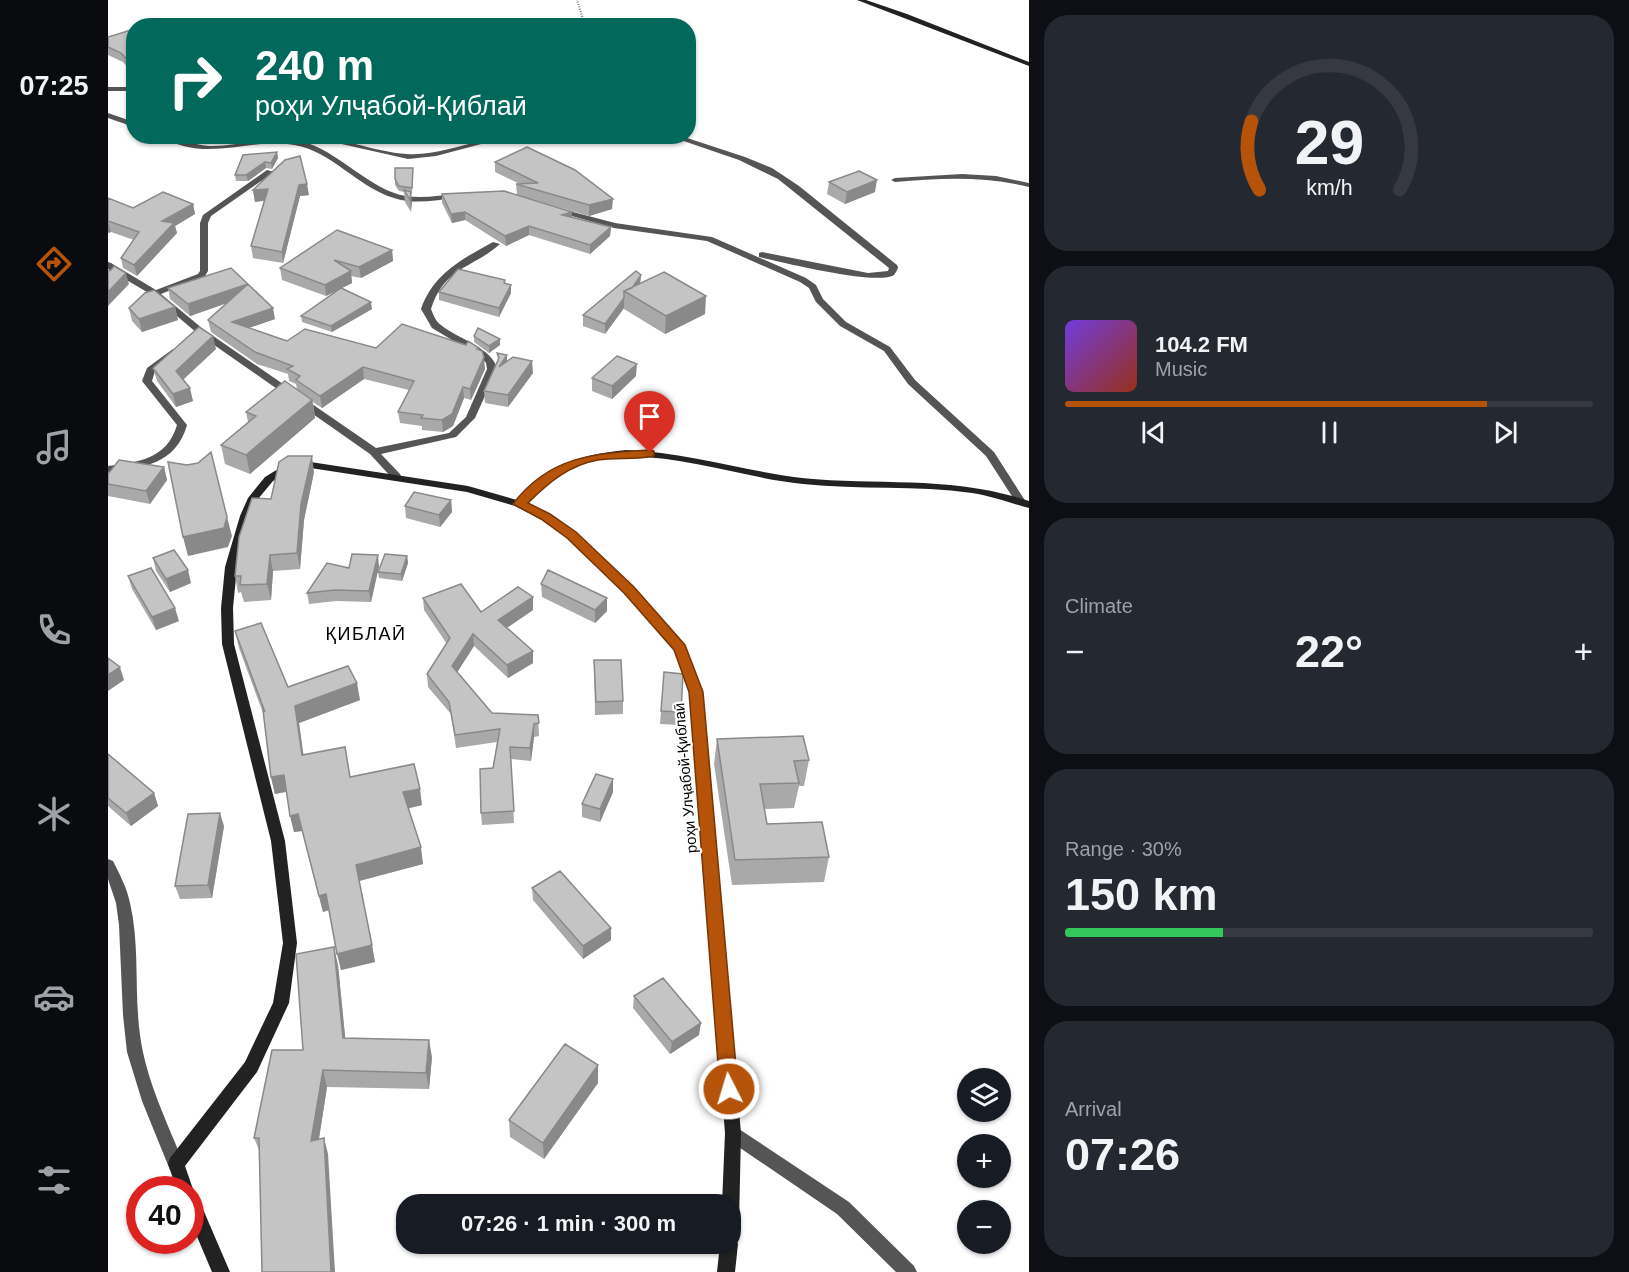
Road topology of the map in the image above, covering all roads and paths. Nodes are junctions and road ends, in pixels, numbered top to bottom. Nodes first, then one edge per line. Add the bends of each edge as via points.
1 (577, 0) edge
2 (860, 0) edge
3 (583, 18) edge
4 (1029, 64) edge
5 (108, 89) edge
6 (126, 89) edge
7 (108, 116) edge
8 (126, 123) edge
9 (185, 144) edge
10 (252, 144) edge
11 (301, 144) edge
12 (347, 144) edge
13 (477, 144) edge
14 (693, 144) edge
15 (270, 172) edge
16 (895, 180) dead end
17 (1029, 184) edge
18 (467, 196) edge
19 (552, 208) edge
20 (496, 244) dead end
21 (740, 251) junction
22 (108, 265) edge
23 (155, 293) junction
24 (192, 338) junction
25 (374, 452) junction
26 (108, 469) edge
27 (396, 476) junction
28 (1025, 503) edge
29 (519, 504) junction
30 (108, 865) edge
31 (733, 1133) junction
32 (176, 1164) junction
33 (181, 1176) edge
34 (731, 1194) edge
35 (204, 1232) edge
36 (728, 1254) edge
37 (221, 1272) edge
38 (726, 1272) edge
39 (908, 1272) edge

1 - 3 path
2 - 4 street
5 - 6 street
7 - 8 street
9 - 10 street via 207,148
11 - 18 street via 320,150 399,197
12 - 13 street via 408,157
14 - 21 street via 779,176 894,267 891,273 868,276
15 - 23 street via 207,215 201,276
16 - 17 street via 987,176
19 - 21 street via 614,225 695,236
20 - 25 street via 441,279 428,298 426,309 435,326 491,363 471,418 452,435
21 - 28 street via 813,286 819,300 843,324 886,349 911,382 990,454
22 - 23 street
23 - 24 street
24 - 25 street
24 - 26 street via 150,370 147,381 182,425 180,437 167,452 151,461
25 - 27 street
27 - 29 street, роҳи Улҷабой-Қиблаӣ via 468,489
27 - 32 street, роҳи Улҷабой-Қиблаӣ via 304,464 287,468 269,479 253,498 245,516 231,567 228,644 278,841 290,943 281,1004 251,1067
28 - 29 street via 914,485 801,481 669,454 631,452 569,464
29 - 31 street, роҳи Улҷабой-Қиблаӣ via 571,535 629,590 680,648 696,692
30 - 32 street via 122,899 132,1035 142,1085
31 - 34 street, роҳи Улҷабой-Қиблаӣ
31 - 39 street via 843,1208
32 - 33 street
35 - 37 street
36 - 38 street

